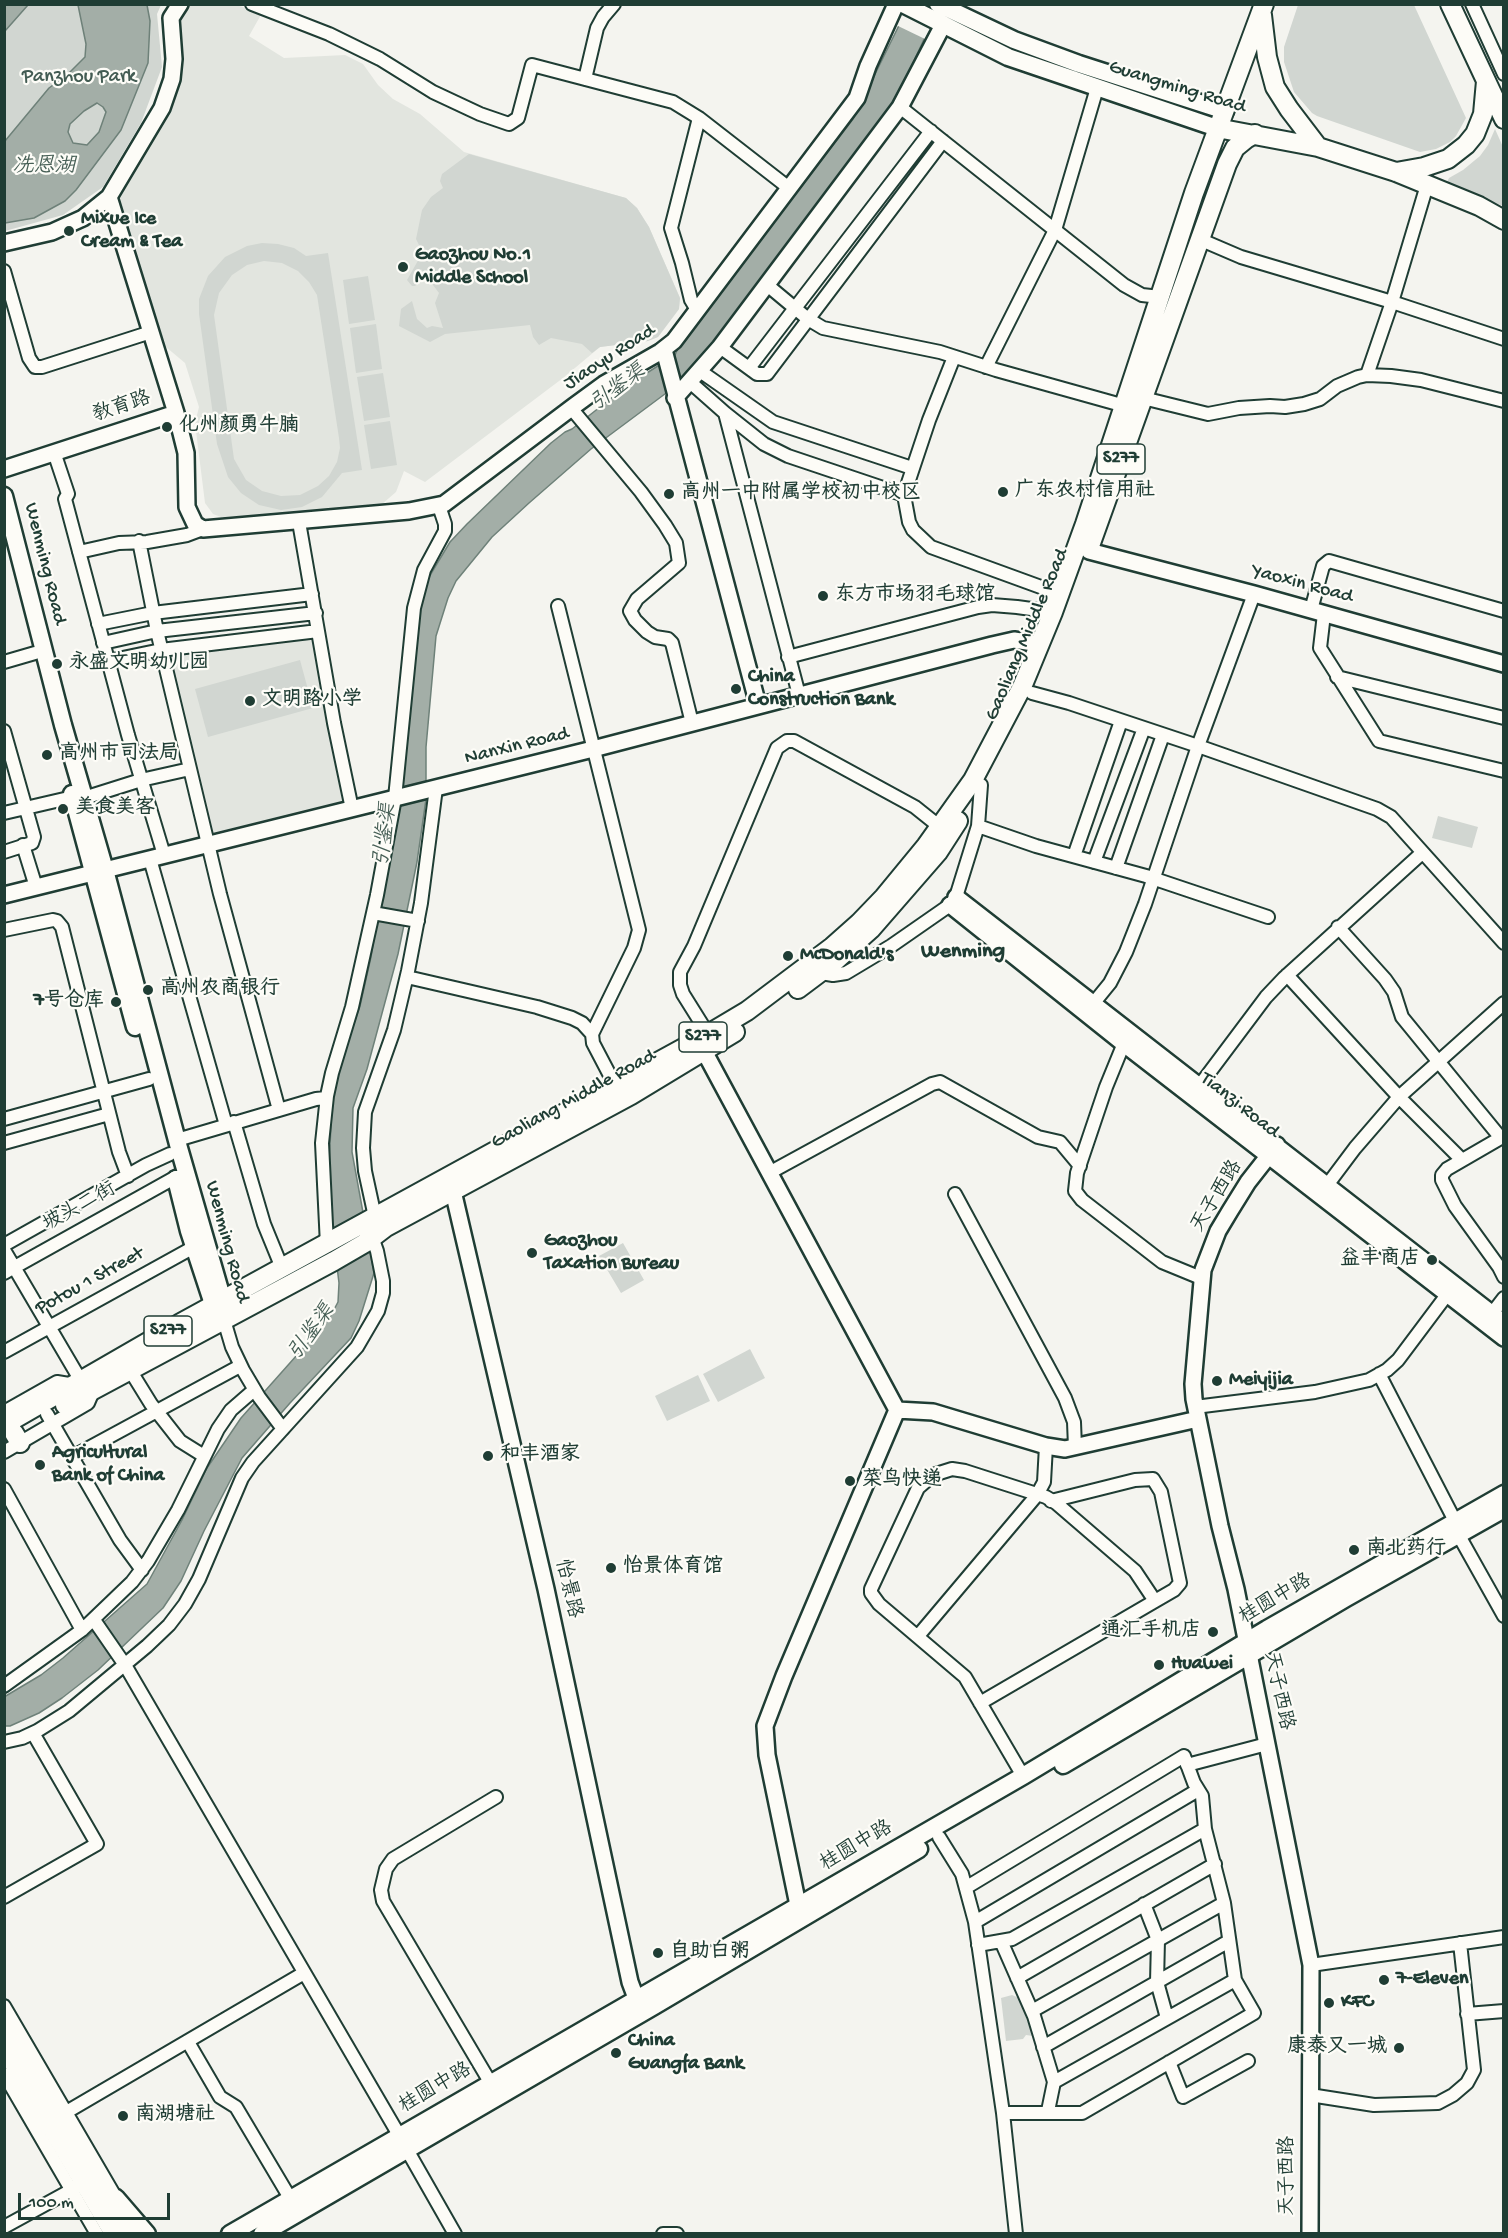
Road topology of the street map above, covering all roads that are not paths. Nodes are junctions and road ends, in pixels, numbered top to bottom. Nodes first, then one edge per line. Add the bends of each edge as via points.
1 (180, 4) edge
2 (252, 4) edge
3 (614, 4) edge
4 (896, 4) edge
5 (903, 4) edge
6 (1450, 4) edge
7 (1472, 4) edge
8 (269, 7) edge
9 (1263, 9) edge
10 (942, 11) edge
11 (1503, 74) edge
12 (585, 79) junction
13 (1486, 81) junction
14 (1149, 87) junction
15 (1097, 88) junction
16 (1143, 103) junction
17 (900, 107) junction
18 (699, 118) junction
19 (1503, 119) edge
20 (1221, 120) junction
21 (931, 131) junction
22 (1255, 134) junction
23 (943, 141) junction
24 (1318, 147) junction
25 (1396, 172) junction
26 (1426, 185) junction
27 (789, 188) junction
28 (109, 197) junction
29 (1503, 220) edge
30 (1055, 230) junction
31 (1199, 239) junction
32 (4, 243) edge
33 (1181, 262) junction
34 (4, 271) edge
35 (766, 284) junction
36 (1160, 297) junction
37 (1392, 302) junction
38 (794, 307) junction
39 (697, 310) junction
40 (808, 319) junction
41 (151, 332) junction
42 (1503, 339) edge
43 (720, 347) junction
44 (665, 354) junction
45 (954, 357) junction
46 (986, 367) junction
47 (749, 368) junction
48 (1367, 375) junction
49 (695, 377) junction
50 (674, 394) junction
51 (1143, 398) junction
52 (1503, 401) edge
53 (1125, 406) junction
54 (176, 413) junction
55 (576, 413) junction
56 (725, 413) junction
57 (54, 452) junction
58 (912, 468) junction
59 (4, 469) edge
60 (904, 495) junction
61 (4, 496) edge
62 (439, 506) junction
63 (299, 522) junction
64 (203, 529) junction
65 (4, 541) edge
66 (139, 541) junction
67 (1089, 551) junction
68 (79, 552) junction
69 (312, 594) junction
70 (1060, 594) junction
71 (1254, 594) junction
72 (558, 606) dead end
73 (1503, 611) edge
74 (1053, 612) junction
75 (1318, 612) junction
76 (153, 613) junction
77 (316, 613) junction
78 (98, 624) junction
79 (157, 631) junction
80 (318, 631) junction
81 (104, 643) junction
82 (1040, 644) junction
83 (161, 650) junction
84 (35, 653) junction
85 (788, 657) junction
86 (108, 661) junction
87 (4, 662) edge
88 (1503, 664) edge
89 (1337, 677) junction
90 (1032, 693) junction
91 (799, 694) junction
92 (758, 705) junction
93 (1503, 718) edge
94 (1121, 721) junction
95 (692, 723) junction
96 (1144, 728) junction
97 (4, 731) edge
98 (1163, 735) junction
99 (1198, 746) junction
100 (593, 749) junction
101 (190, 769) junction
102 (1503, 771) edge
103 (141, 780) junction
104 (981, 785) junction
105 (434, 789) junction
106 (79, 797) junction
107 (399, 797) junction
108 (25, 807) junction
109 (352, 809) junction
110 (4, 813) edge
111 (978, 826) junction
112 (940, 827) junction
113 (209, 844) junction
114 (23, 846) junction
115 (4, 852) edge
116 (1422, 853) junction
117 (1074, 856) junction
118 (157, 857) junction
119 (1094, 862) junction
120 (1116, 868) junction
121 (99, 871) junction
122 (1154, 879) junction
123 (36, 887) junction
124 (4, 895) edge
125 (953, 901) junction
126 (377, 914) junction
127 (1268, 917) dead end
128 (414, 920) junction
129 (1338, 927) junction
130 (4, 930) edge
131 (1503, 943) edge
132 (817, 967) junction
133 (1287, 975) junction
134 (406, 977) junction
135 (1503, 1003) edge
136 (1089, 1008) junction
137 (592, 1034) junction
138 (1128, 1038) junction
139 (706, 1043) junction
140 (1438, 1061) junction
141 (149, 1079) junction
142 (615, 1085) junction
143 (1196, 1091) junction
144 (103, 1092) junction
145 (1399, 1097) junction
146 (327, 1098) junction
147 (279, 1110) junction
148 (109, 1114) junction
149 (4, 1119) edge
150 (230, 1123) junction
151 (1502, 1136) edge
152 (4, 1143) edge
153 (173, 1147) junction
154 (1273, 1150) junction
155 (1461, 1160) junction
156 (1080, 1166) junction
157 (769, 1173) junction
158 (128, 1176) junction
159 (176, 1177) junction
160 (1323, 1190) junction
161 (453, 1191) junction
162 (955, 1194) dead end
163 (371, 1229) junction
164 (4, 1245) edge
165 (194, 1246) junction
166 (331, 1249) junction
167 (4, 1250) edge
168 (313, 1262) junction
169 (282, 1268) junction
170 (9, 1270) edge
171 (1503, 1277) edge
172 (1201, 1278) junction
173 (1451, 1289) junction
174 (1503, 1298) edge
175 (220, 1309) junction
176 (1493, 1320) edge
177 (48, 1327) junction
178 (1503, 1338) edge
179 (4, 1352) edge
180 (240, 1366) junction
181 (130, 1370) junction
182 (1379, 1374) junction
183 (84, 1385) junction
184 (256, 1393) junction
185 (897, 1410) junction
186 (157, 1411) junction
187 (4, 1412) edge
188 (39, 1413) junction
189 (1196, 1413) junction
190 (281, 1427) junction
191 (9, 1438) edge
192 (1046, 1446) junction
193 (1075, 1447) junction
194 (204, 1456) junction
195 (72, 1457) junction
196 (4, 1489) edge
197 (1037, 1495) junction
198 (1051, 1501) junction
199 (1503, 1506) edge
200 (1457, 1528) junction
201 (142, 1570) junction
202 (1155, 1601) junction
203 (1503, 1616) edge
204 (97, 1624) junction
205 (82, 1630) junction
206 (918, 1636) junction
207 (1247, 1650) junction
208 (123, 1661) junction
209 (4, 1686) edge
210 (980, 1703) junction
211 (33, 1733) junction
212 (4, 1742) edge
213 (1267, 1744) junction
214 (1187, 1765) junction
215 (1023, 1776) junction
216 (1198, 1790) junction
217 (496, 1797) dead end
218 (1205, 1829) junction
219 (936, 1832) junction
220 (1215, 1864) junction
221 (967, 1887) junction
222 (4, 1897) edge
223 (1224, 1903) junction
224 (798, 1905) junction
225 (1144, 1905) junction
226 (975, 1922) junction
227 (1503, 1937) edge
228 (1158, 1940) junction
229 (1000, 1941) junction
230 (1229, 1941) junction
231 (1460, 1943) junction
232 (978, 1945) junction
233 (1311, 1965) junction
234 (304, 1973) junction
235 (1017, 1978) junction
236 (1235, 1980) junction
237 (1157, 1982) junction
238 (639, 2005) junction
239 (4, 2006) edge
240 (1032, 2011) junction
241 (1503, 2011) edge
242 (1467, 2014) junction
243 (1167, 2018) junction
244 (4, 2024) edge
245 (188, 2042) junction
246 (1043, 2047) junction
247 (4, 2049) edge
248 (1248, 2061) dead end
249 (1169, 2062) junction
250 (4, 2074) edge
251 (490, 2082) junction
252 (1054, 2082) junction
253 (1310, 2095) junction
254 (1048, 2111) junction
255 (1003, 2113) junction
256 (63, 2115) junction
257 (403, 2142) junction
258 (86, 2174) junction
259 (116, 2198) joint
260 (290, 2198) junction
261 (4, 2227) edge
262 (282, 2228) edge
263 (113, 2233) edge
264 (97, 2234) edge
265 (127, 2234) edge
266 (147, 2234) edge
267 (230, 2234) edge
268 (262, 2234) edge
269 (455, 2234) edge
270 (663, 2234) edge
271 (677, 2234) edge
272 (1016, 2234) edge
273 (1310, 2234) edge

1 - 28 street via 171,18 172,79 162,108
2 - 8 street
3 - 12 street via 597,28
4 - 27 street, Jiaoyu Road via 857,98
5 - 10 main road, Guangming Road
6 - 13 main road
7 - 11 street
8 - 12 street via 380,59 433,92 509,124 518,118 532,65
9 - 20 main road, S277
9 - 24 main road, S277 via 1267,57 1275,87
10 - 14 main road, Guangming Road
10 - 15 main road, Guangming Road via 1008,57
10 - 17 street
12 - 18 street via 673,102
13 - 19 main road
13 - 25 main road via 1483,114 1466,145 1448,159
14 - 16 main road
14 - 20 main road, Guangming Road
15 - 16 main road, Guangming Road
15 - 30 street
16 - 20 main road, Guangming Road
17 - 21 street
17 - 35 street
18 - 27 street
18 - 39 street via 671,228
20 - 22 main road, Guangming Road
20 - 33 main road, Gaoliang Middle Road / S277
21 - 23 street
21 - 38 street
22 - 24 main road, Guangming Road
22 - 31 main road, Gaoliang Middle Road / S277 via 1230,156
23 - 30 street
23 - 40 street
24 - 25 main road, Guangming Road
25 - 26 main road, Guangming Road
26 - 29 main road, Guangming Road
26 - 37 street
27 - 39 street, Jiaoyu Road
28 - 32 street via 83,218 52,232
28 - 41 street
30 - 36 street via 1133,291
30 - 46 street
31 - 33 main road, Gaoliang Middle Road / S277
31 - 37 street via 1241,256
33 - 36 main road, Gaoliang Middle Road / S277
33 - 51 main road, Gaoliang Middle Road / S277
34 - 41 street via 35,367
35 - 38 street
35 - 43 street
36 - 53 main road, Gaoliang Middle Road / S277
37 - 42 street
37 - 48 street
38 - 40 street
38 - 47 street
39 - 44 street, Jiaoyu Road
40 - 45 street via 837,332
40 - 47 street via 767,374 760,375
41 - 54 street
43 - 47 street
43 - 49 street
44 - 50 street
44 - 55 street, Jiaoyu Road via 604,384
45 - 46 street
45 - 58 street
46 - 53 street
48 - 51 street via 1337,386 1320,399 1285,407 1239,408 1208,414
48 - 52 street via 1421,380
49 - 50 street
49 - 56 street
49 - 58 street via 773,422
50 - 92 street
51 - 67 main road, Gaoliang Middle Road / S277
53 - 70 main road, Gaoliang Middle Road / S277
54 - 57 street, 教育路
54 - 64 street, 教育路 via 186,453 188,507 195,524
55 - 62 street, Jiaoyu Road
55 - 95 street via 665,525 678,550 678,566 637,599 630,610 647,632 672,643
56 - 60 street via 764,444 788,456
56 - 85 street
57 - 59 street, 教育路
57 - 68 street via 68,494 65,499
58 - 60 street
60 - 70 street via 909,522 931,547
61 - 106 main road, Wenming Road
62 - 63 street, Jiaoyu Road
62 - 107 street via 444,531 424,570 414,608
63 - 64 street, Jiaoyu Road
63 - 69 street
64 - 66 street via 187,536
65 - 84 main road, Wenming Road
66 - 68 street
66 - 76 street
67 - 71 street, Yaoxin Road
67 - 90 main road, Gaoliang Middle Road / S277
68 - 78 street
69 - 76 street
69 - 77 street
70 - 74 main road, Gaoliang Middle Road / S277
71 - 75 street, Yaoxin Road
71 - 99 street
72 - 100 street
73 - 75 street via 1329,561 1323,566
74 - 82 main road, Gaoliang Middle Road / S277
74 - 85 street via 978,607
75 - 88 street, Yaoxin Road
75 - 89 street via 1320,648
76 - 78 street
76 - 79 street
77 - 79 street
77 - 80 street
78 - 81 street
79 - 81 street
79 - 83 street
80 - 83 street
80 - 109 street
81 - 86 street
82 - 91 street, NanXin Road via 1014,640
82 - 112 main road, Gaoliang Middle Road / S277 via 1003,726 973,780
83 - 86 street
83 - 101 street
84 - 87 street
84 - 106 main road, Wenming Road
85 - 91 street
86 - 103 street
89 - 93 street
89 - 102 street via 1379,741
90 - 94 street
90 - 104 main road, Gaoliang Middle Road / S277
91 - 92 street, NanXin Road
92 - 95 street, NanXin Road
94 - 96 street
94 - 117 street
95 - 100 street, NanXin Road
96 - 98 street
96 - 119 street
97 - 108 street
98 - 99 street
98 - 120 street
99 - 116 street via 1377,809 1391,817
99 - 122 street
100 - 105 street, NanXin Road
100 - 137 street via 639,930
101 - 103 street
101 - 113 street
103 - 106 street
103 - 118 street
104 - 111 street
104 - 132 main road, Gaoliang Middle Road / S277 via 938,852 871,929
105 - 107 street, NanXin Road
105 - 128 street
106 - 108 street
106 - 121 main road, Wenming Road
107 - 109 street, NanXin Road
107 - 126 street
108 - 110 street
108 - 114 street via 34,837 33,842
109 - 113 street, NanXin Road
111 - 117 street
111 - 125 street
112 - 132 main road, Gaoliang Middle Road / S277 via 878,903
112 - 139 street via 915,807 794,741 777,748 680,972 683,994
113 - 118 street, NanXin Road
113 - 147 street
114 - 115 street
114 - 123 street
116 - 129 street
116 - 131 street
117 - 119 street
118 - 121 street, NanXin Road
118 - 150 street
119 - 120 street
120 - 122 street
121 - 123 street, NanXin Road
121 - 141 main road, Wenming Road
121 - 153 main road, Wenming Road
122 - 127 street
122 - 136 street via 1126,952 1110,983
123 - 124 street, NanXin Road
125 - 132 street via 846,973 833,975
125 - 136 street, Tianzi Road
126 - 128 street
126 - 146 street
128 - 134 street
129 - 133 street
129 - 140 street via 1385,979 1402,1017
130 - 144 street via 47,921 61,925
132 - 139 main road, Gaoliang Middle Road / S277 via 751,1022
133 - 143 street
133 - 145 street
134 - 137 street via 537,1007 572,1018
134 - 163 street via 394,1030 365,1112 364,1171
135 - 140 street
136 - 138 street, Tianzi Road
137 - 142 street
138 - 143 street, Tianzi Road
138 - 156 street via 1106,1087
139 - 142 main road, Gaoliang Middle Road / S277
139 - 157 street
139 - 161 main road, Gaoliang Middle Road / S277 via 631,1095
140 - 145 street
140 - 151 street
141 - 144 street
141 - 153 main road, Wenming Road
142 - 163 main road, Gaoliang Middle Road / S277
143 - 154 street, Tianzi Road
144 - 148 street
144 - 149 street
145 - 155 street
145 - 160 street
146 - 147 street
146 - 166 street via 322,1143
147 - 150 street
148 - 152 street
148 - 158 street
150 - 153 street
150 - 169 street
151 - 155 street
153 - 158 street
153 - 159 main road, Wenming Road
153 - 175 main road, Wenming Road
154 - 160 street, Tianzi Road
154 - 172 street, 天子西路 via 1218,1231
155 - 171 street via 1442,1175 1444,1187
156 - 157 street via 1062,1143 1038,1137 940,1082
156 - 172 street via 1074,1188 1079,1197 1162,1262
157 - 185 street
158 - 164 street
159 - 165 main road, Wenming Road
159 - 170 street, 坡头二街
160 - 173 street, Tianzi Road
161 - 163 main road, Gaoliang Middle Road / S277 via 386,1227
161 - 238 street, 怡景路 via 546,1589 630,1982
162 - 193 street via 1065,1398 1074,1422
163 - 166 main road, Gaoliang Middle Road / S277
163 - 166 main road, Gaoliang Middle Road / S277
163 - 190 street via 383,1281 378,1311 357,1347
165 - 175 main road, Wenming Road
165 - 177 street, Potou 1 Street
166 - 168 main road, Gaoliang Middle Road / S277
167 - 170 street
168 - 169 main road, Gaoliang Middle Road / S277
168 - 175 main road, Gaoliang Middle Road / S277
169 - 175 main road, Gaoliang Middle Road / S277
170 - 177 street
172 - 189 street, 天子西路 via 1193,1384
173 - 176 street, Tianzi Road
173 - 182 street via 1398,1360
174 - 176 street
175 - 180 street
175 - 181 main road, Gaoliang Middle Road / S277
175 - 183 main road, Gaoliang Middle Road / S277
176 - 178 street, Tianzi Road
177 - 179 street, Potou 1 Street
177 - 183 street
180 - 184 street
180 - 186 street
181 - 183 main road, Gaoliang Middle Road / S277
181 - 186 street
182 - 189 street via 1369,1380 1315,1392
182 - 200 street
183 - 188 main road, Gaoliang Middle Road / S277
183 - 188 street via 88,1403
184 - 190 street
184 - 194 street via 231,1410
185 - 192 street via 933,1412
185 - 224 street via 765,1726 767,1755
186 - 194 street via 182,1443
186 - 195 street
187 - 188 street
188 - 191 main road, Gaoliang Middle Road / S277
188 - 191 street
188 - 195 street
189 - 193 street
189 - 207 street, 天子西路
190 - 208 street via 242,1478 185,1604 169,1625
192 - 193 street
192 - 197 street via 1044,1482
194 - 201 street
195 - 201 street
196 - 205 street
197 - 198 street
197 - 206 street
197 - 206 street via 952,1469 933,1475 918,1488 871,1591 879,1604
198 - 202 street via 1135,1571
198 - 202 street via 1135,1480 1156,1481 1180,1583
199 - 200 main road, 桂圆中路
200 - 203 street
200 - 207 main road, 桂圆中路
201 - 204 street
202 - 210 street
204 - 205 street
204 - 208 street
205 - 209 street
206 - 210 street via 959,1671
207 - 213 street, 天子西路
207 - 215 main road, 桂圆中路
207 - 219 main road, 桂圆中路
208 - 211 street via 69,1711
208 - 234 street
210 - 215 street
211 - 212 street
211 - 222 street via 97,1844
213 - 214 street
213 - 233 street, 天子西路
214 - 216 street
214 - 221 street via 1184,1756
215 - 219 main road, 桂圆中路
216 - 218 street
216 - 226 street
217 - 251 street via 393,1859 381,1890 383,1901
218 - 220 street
218 - 229 street via 1012,1940
219 - 221 street
219 - 224 main road, 桂圆中路
219 - 238 main road, 桂圆中路
220 - 223 street
220 - 225 street
221 - 226 street
223 - 228 street
223 - 230 street
224 - 238 main road, 桂圆中路
225 - 228 street
225 - 235 street
226 - 232 street
227 - 231 street
228 - 237 street
228 - 240 street
229 - 232 street
229 - 235 street
230 - 236 street
230 - 237 street
231 - 233 street
231 - 242 street
232 - 255 street
233 - 253 street, 天子西路
234 - 245 street
234 - 257 street
235 - 240 street
236 - 243 street
236 - 249 street via 1254,2013
237 - 243 street
237 - 246 street
238 - 251 main road, 桂圆中路
238 - 257 main road, 桂圆中路
239 - 256 street
240 - 246 street
241 - 242 street
242 - 253 street via 1474,2070 1467,2083 1438,2103 1374,2105
243 - 252 street
244 - 256 main road
245 - 256 street
245 - 260 street via 220,2097 236,2107
246 - 252 street
247 - 258 main road
248 - 249 street via 1183,2097
249 - 254 street via 1082,2113
250 - 258 street
251 - 257 main road, 桂圆中路
252 - 254 street
253 - 273 street, 天子西路
254 - 255 street
255 - 272 street
256 - 258 main road
257 - 260 main road, 桂圆中路
257 - 262 main road, 桂圆中路
257 - 269 street
258 - 259 street
258 - 261 street
258 - 263 main road
258 - 264 street
258 - 265 main road
259 - 266 main road
260 - 267 main road, 桂圆中路
262 - 268 main road, 桂圆中路
270 - 271 street

